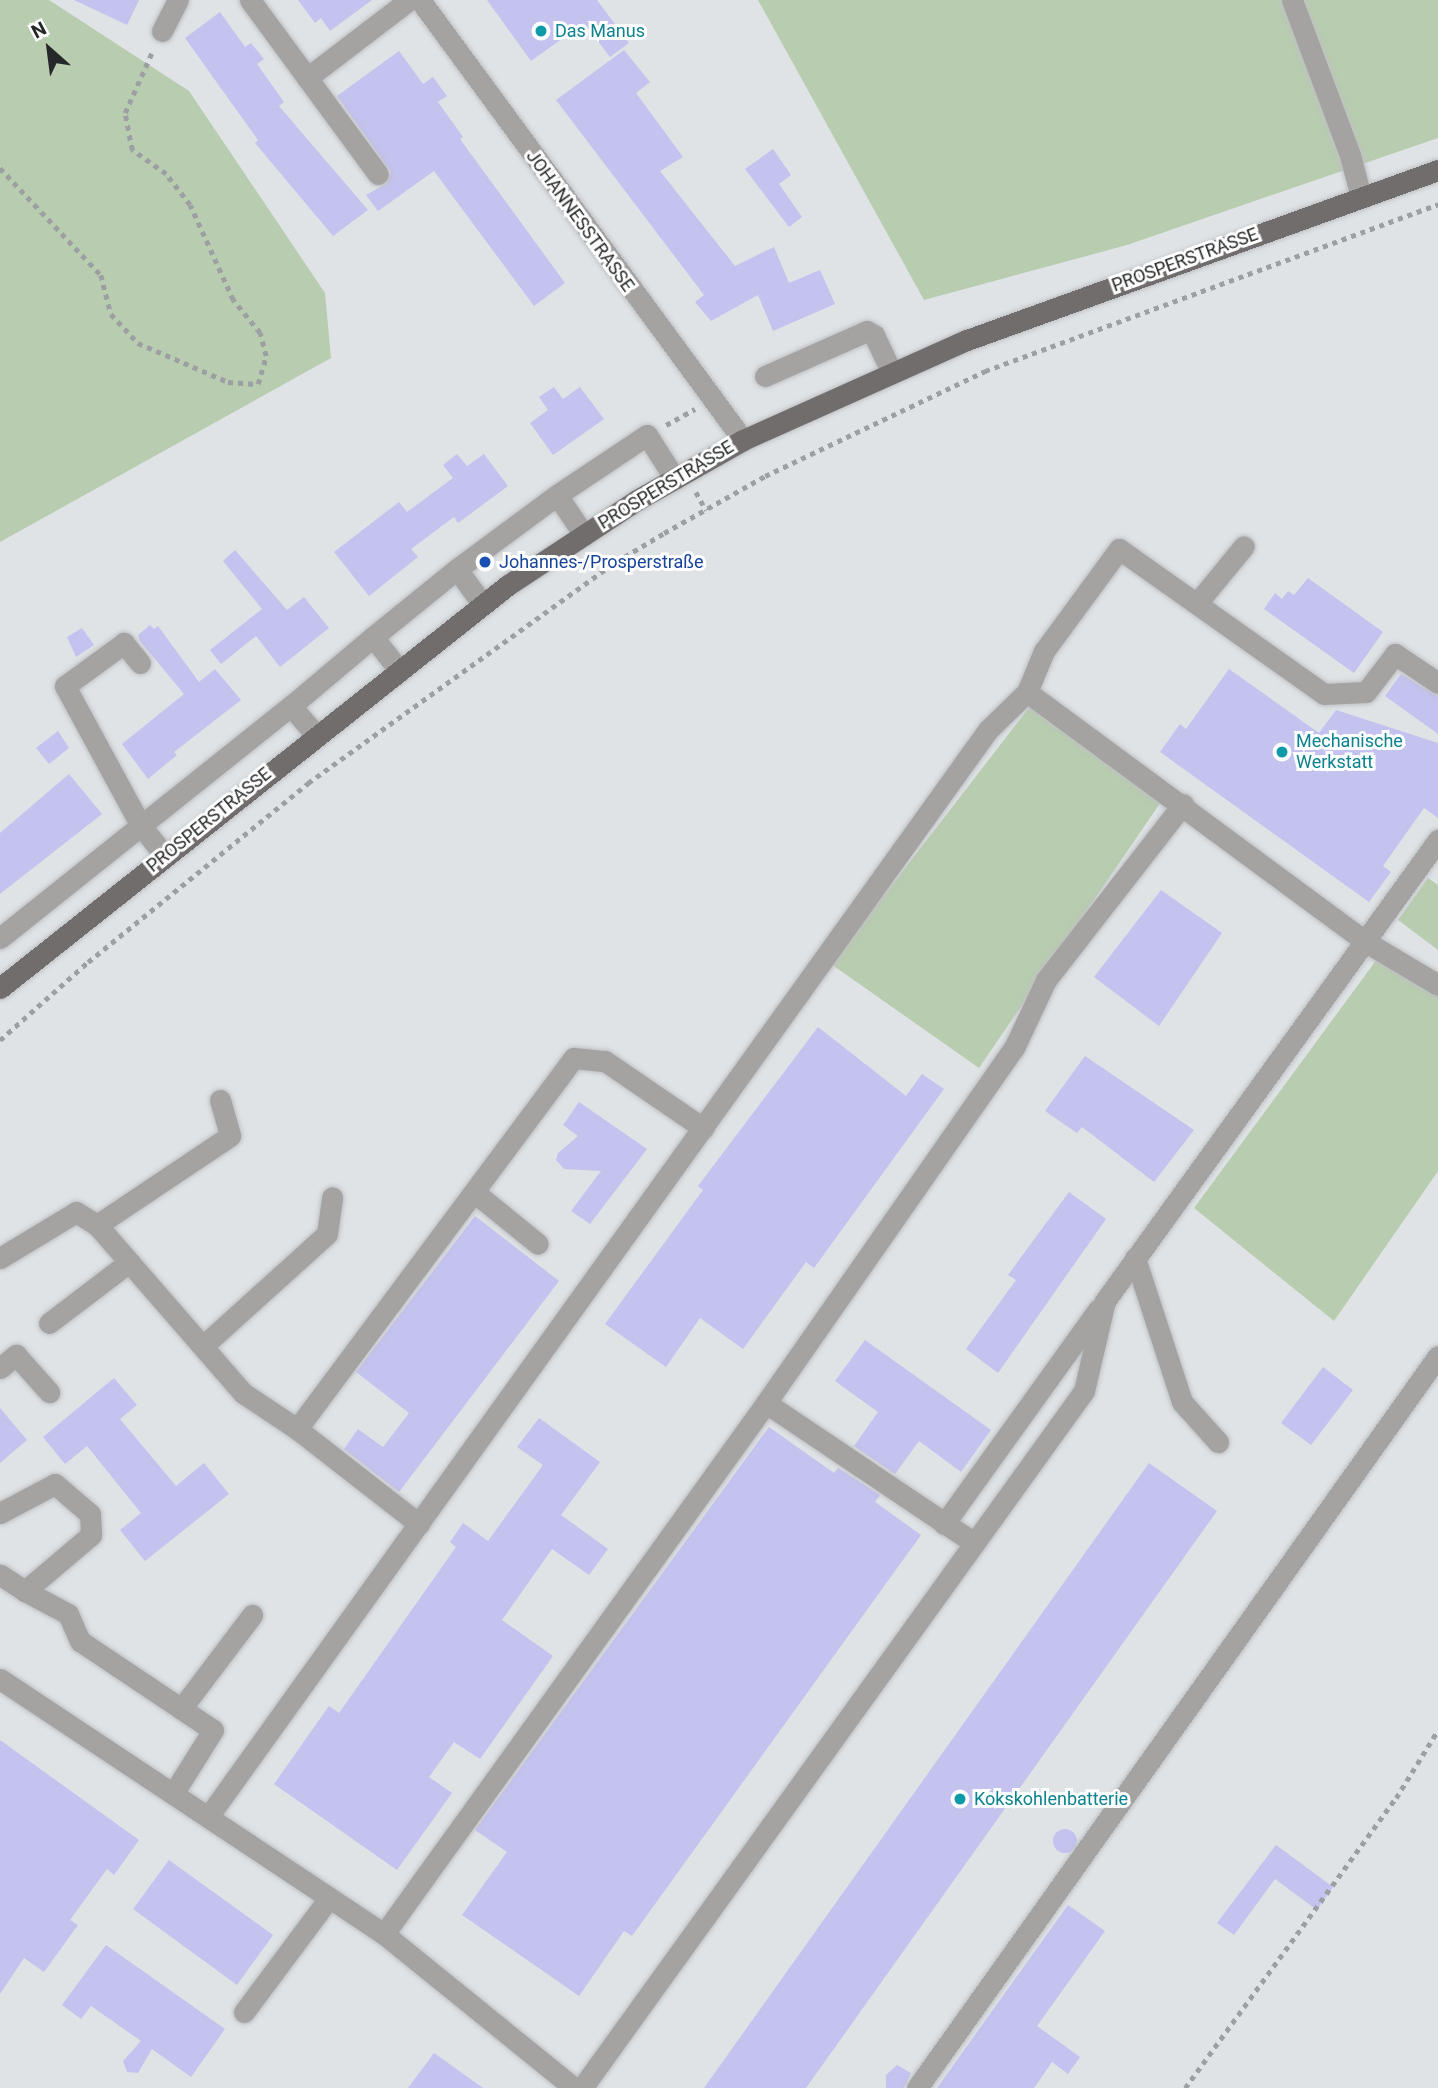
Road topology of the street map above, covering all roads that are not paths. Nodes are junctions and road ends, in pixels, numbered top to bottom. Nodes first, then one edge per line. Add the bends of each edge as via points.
1 (178, 0) edge
2 (250, 0) edge
3 (408, 0) edge
4 (420, 0) edge
5 (1292, 0) edge
6 (162, 31) road end
7 (307, 78) junction
8 (1438, 170) edge
9 (378, 174) dead end
10 (1361, 197) junction
11 (892, 373) junction
12 (765, 376) dead end
13 (743, 440) junction
14 (675, 479) junction
15 (557, 495) junction
16 (584, 535) junction
17 (1244, 546) dead end
18 (457, 569) junction
19 (1198, 602) junction
20 (483, 605) junction
21 (373, 637) junction
22 (140, 663) dead end
23 (399, 670) junction
24 (1438, 684) edge
25 (1027, 692) junction
26 (291, 706) junction
27 (316, 735) junction
28 (1183, 804) junction
29 (141, 826) junction
30 (1438, 840) edge
31 (165, 856) junction
32 (0, 938) edge
33 (1366, 942) junction
34 (1438, 985) edge
35 (0, 988) edge
36 (220, 1100) dead end
37 (703, 1128) junction
38 (474, 1192) junction
39 (332, 1197) dead end
40 (97, 1225) junction
41 (538, 1244) dead end
42 (0, 1258) edge
43 (1136, 1258) junction
44 (129, 1262) junction
45 (1105, 1301) junction
46 (48, 1323) dead end
47 (202, 1346) junction
48 (1438, 1356) edge
49 (0, 1368) edge
50 (49, 1392) dead end
51 (766, 1403) junction
52 (297, 1429) junction
53 (1219, 1442) dead end
54 (0, 1513) edge
55 (419, 1524) junction
56 (944, 1524) junction
57 (974, 1543) junction
58 (0, 1575) edge
59 (25, 1591) junction
60 (252, 1615) dead end
61 (1, 1681) edge
62 (181, 1709) junction
63 (173, 1794) junction
64 (208, 1817) junction
65 (329, 1898) junction
66 (384, 1934) junction
67 (244, 2012) dead end
68 (585, 2083) edge
69 (574, 2088) edge
70 (917, 2088) edge

1 - 6 street
2 - 7 street
3 - 7 street
4 - 13 street, JOHANNESSTRASSE
5 - 10 street via 1350,155
7 - 9 street
8 - 10 main road, PROSPERSTRASSE
10 - 11 main road, PROSPERSTRASSE via 991,331
11 - 12 street via 874,335 867,331
11 - 13 main road, PROSPERSTRASSE
13 - 14 main road, PROSPERSTRASSE
14 - 15 street via 647,435
14 - 16 main road, PROSPERSTRASSE
15 - 16 street
15 - 18 street
16 - 20 main road, PROSPERSTRASSE
17 - 19 street
18 - 20 street
18 - 21 street
19 - 24 street via 1324,694 1366,692 1395,654
19 - 25 street via 1119,549 1044,652
20 - 23 main road, PROSPERSTRASSE
21 - 23 street
21 - 26 street
22 - 29 street via 124,643 65,686
23 - 27 main road, PROSPERSTRASSE
25 - 28 street
25 - 37 street via 988,730
26 - 27 street
26 - 29 street
27 - 31 main road, PROSPERSTRASSE
28 - 33 street
28 - 51 street via 1046,980 1014,1048
29 - 31 street
29 - 32 street
30 - 33 street
31 - 35 main road, PROSPERSTRASSE
33 - 34 street
33 - 43 street
36 - 40 street via 230,1136
37 - 38 street via 605,1061 574,1058
37 - 55 street
38 - 41 street
38 - 52 street
39 - 47 street via 327,1234
40 - 42 street via 76,1212
40 - 44 street
43 - 45 street
43 - 53 street via 1182,1402
44 - 46 street
44 - 47 street
45 - 56 street
45 - 57 street via 1084,1391
47 - 52 street via 243,1393
48 - 70 street
49 - 50 street via 16,1355
51 - 56 street
51 - 66 street
52 - 55 street
54 - 59 street via 55,1484 90,1514 91,1535
55 - 64 street
56 - 57 street
57 - 68 street
58 - 59 street
59 - 62 street via 68,1614 80,1641
60 - 62 street
61 - 63 street
62 - 63 street via 213,1730
63 - 64 street
64 - 65 street
65 - 66 street
65 - 67 street
66 - 69 street

